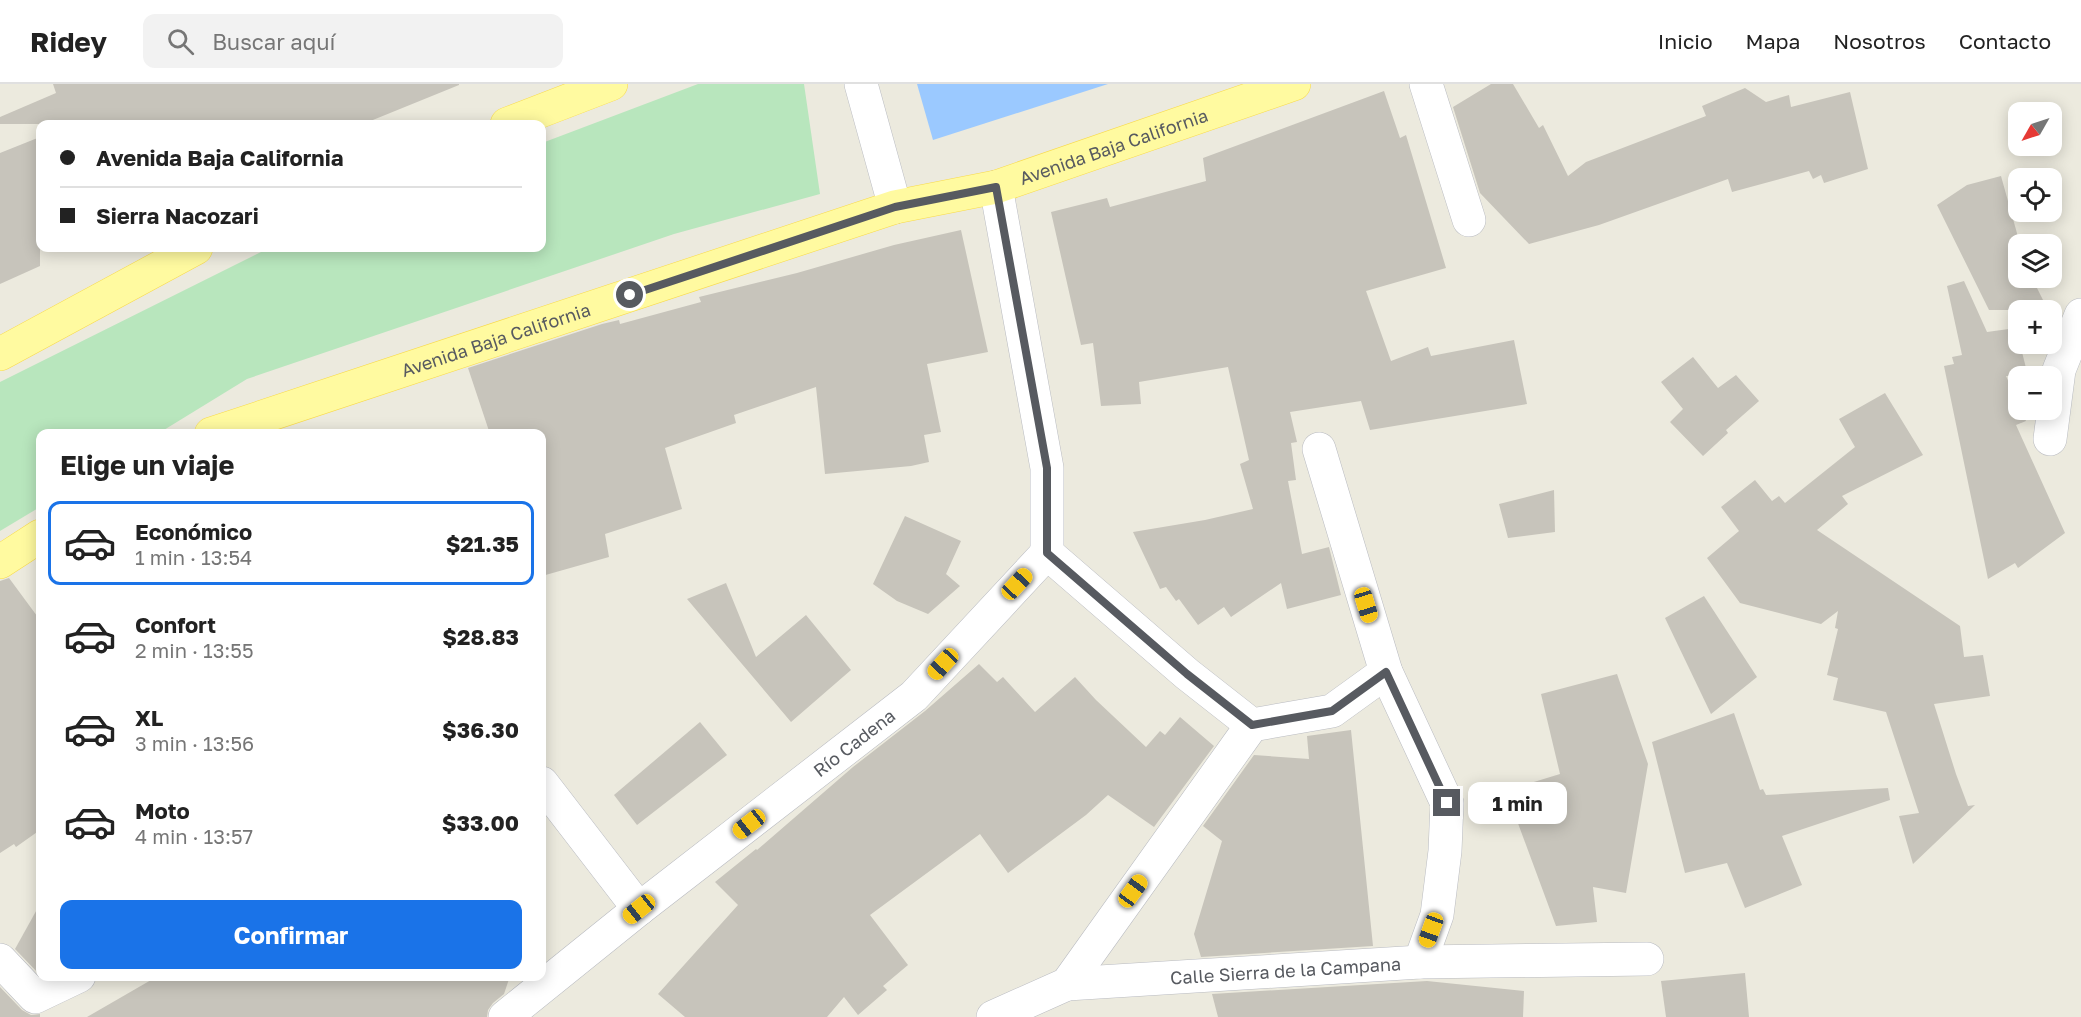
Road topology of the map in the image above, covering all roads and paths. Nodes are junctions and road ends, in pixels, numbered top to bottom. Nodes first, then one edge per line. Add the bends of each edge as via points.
1 (611, 84) edge
2 (861, 84) edge
3 (1294, 84) edge
4 (1426, 84) edge
5 (517, 120) edge
6 (996, 187) junction
7 (895, 207) junction
8 (1469, 220) dead end
9 (189, 252) edge
10 (2081, 315) edge
11 (0, 354) edge
12 (226, 429) edge
13 (2050, 439) dead end
14 (1319, 449) dead end
15 (36, 539) edge
16 (1047, 553) junction
17 (0, 562) edge
18 (1386, 672) junction
19 (1252, 725) junction
20 (546, 788) edge
21 (639, 909) junction
22 (1647, 959) dead end
23 (0, 960) edge
24 (1419, 962) junction
25 (69, 981) edge
26 (1067, 984) junction
27 (505, 1017) edge
28 (993, 1017) edge

1 - 5 main road
2 - 7 street
3 - 6 main road, Avenida Baja California
4 - 8 street
6 - 7 main road, Avenida Baja California
6 - 16 street via 1047,468
7 - 12 main road, Avenida Baja California
9 - 11 main road
10 - 13 street via 2059,370
14 - 18 street
15 - 17 main road
16 - 19 street
16 - 21 street, Río Cadena via 914,696
18 - 19 street via 1332,711
18 - 24 street via 1447,803 1437,915
19 - 26 street
20 - 21 street
21 - 27 street, Río Cadena
22 - 24 street, Calle Sierra de la Campana
23 - 25 street via 35,997
24 - 26 street, Calle Sierra de la Campana
26 - 28 street

